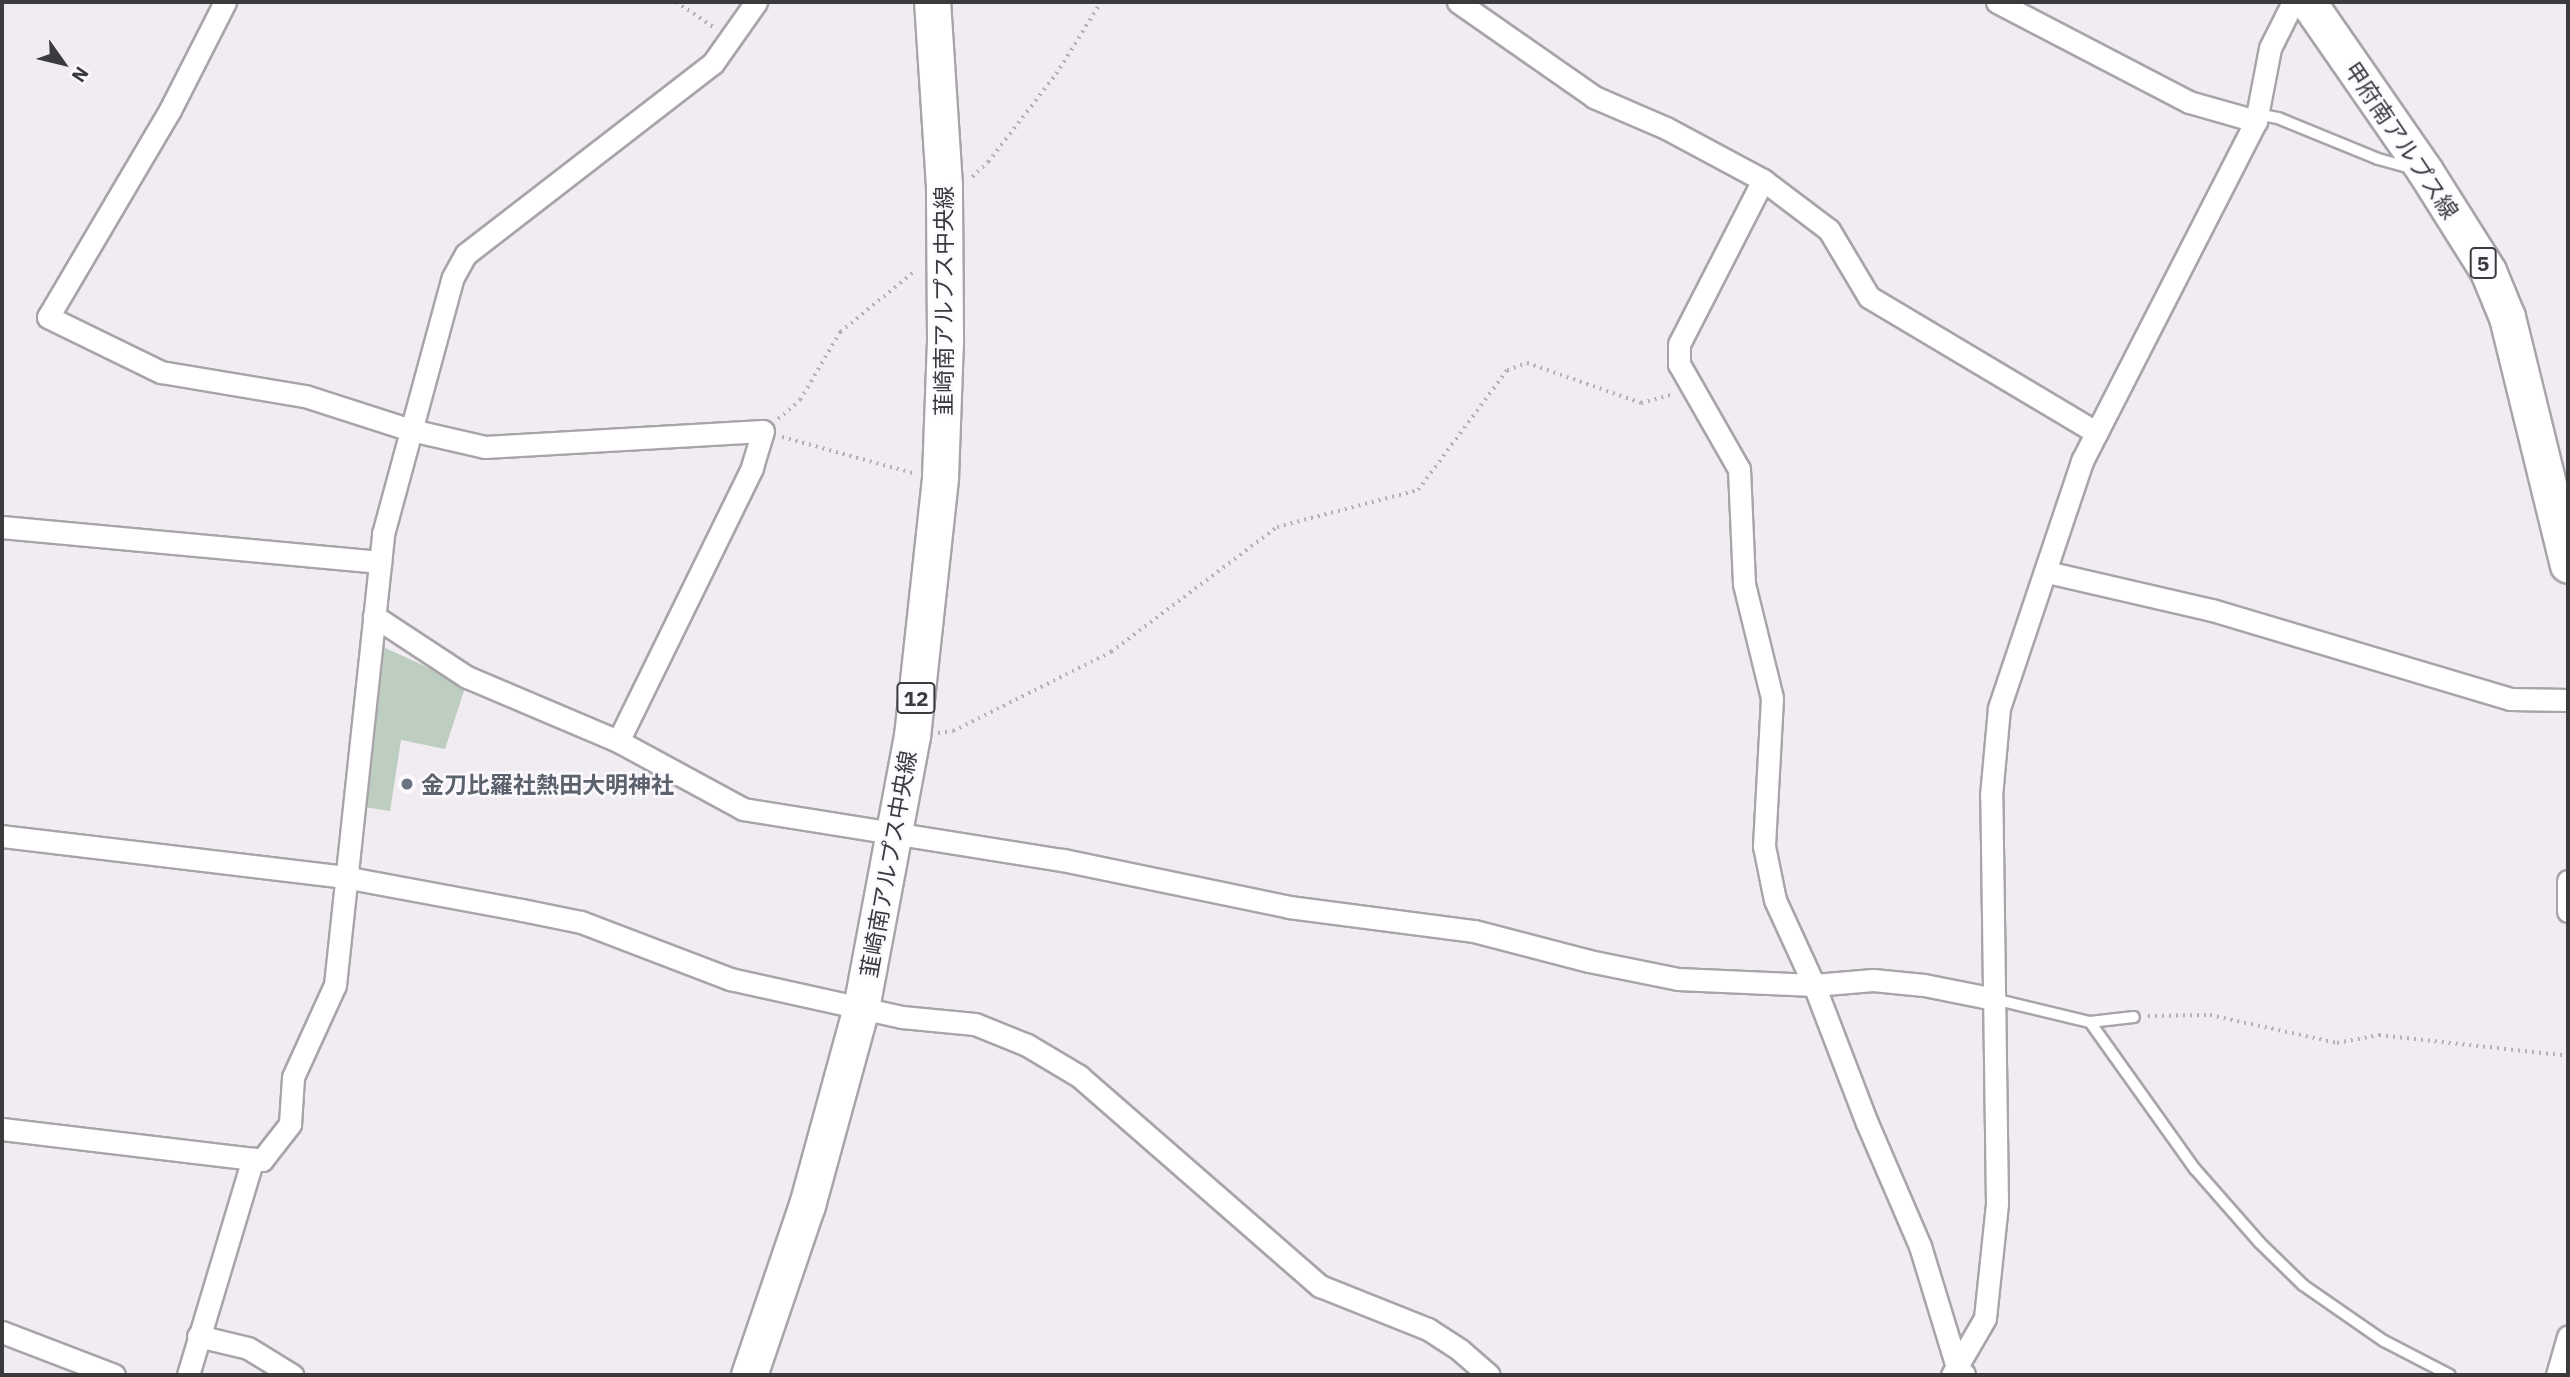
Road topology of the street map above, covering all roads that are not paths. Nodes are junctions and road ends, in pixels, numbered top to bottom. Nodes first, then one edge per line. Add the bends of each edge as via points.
1 (225, 2) edge
2 (756, 2) edge
3 (932, 2) edge
4 (1458, 2) edge
5 (1997, 2) edge
6 (2293, 2) edge
7 (2308, 2) edge
8 (2257, 118) junction
9 (2425, 171) junction
10 (1763, 180) junction
11 (411, 430) junction
12 (2097, 433) junction
13 (2, 527) edge
14 (380, 562) junction
15 (2568, 565) edge
16 (2047, 572) junction
17 (374, 616) junction
18 (2568, 700) edge
19 (618, 741) junction
20 (896, 831) junction
21 (2, 836) edge
22 (344, 877) junction
23 (2568, 881) edge
24 (2568, 911) edge
25 (1814, 985) junction
26 (1994, 999) junction
27 (861, 1008) junction
28 (2134, 1017) road end
29 (2090, 1022) junction
30 (2, 1129) edge
31 (253, 1159) junction
32 (2, 1332) edge
33 (198, 1336) junction
34 (2568, 1337) edge
35 (1959, 1374) edge
36 (114, 1375) edge
37 (188, 1375) edge
38 (292, 1375) edge
39 (749, 1375) edge
40 (1489, 1375) edge
41 (2450, 1375) edge
42 (2557, 1375) edge

1 - 11 street via 170,110 48,317 161,372 305,396
2 - 11 street via 713,63 466,254 453,277
3 - 20 main road, 韮崎南アルプス中央線 / 12 via 944,186 940,477 912,736
4 - 10 street via 1594,97 1666,128
5 - 8 street via 2189,102
6 - 8 street via 2270,48
7 - 9 main road, 甲府南アルプス線 / 5
8 - 9 lane via 2278,118 2378,159
8 - 12 street
9 - 15 main road, 甲府南アルプス線 / 5 via 2488,271 2507,317
10 - 12 street via 1829,230 1869,297
10 - 25 street via 1679,344 1679,364 1739,469 1744,584 1773,698 1764,846 1775,900
11 - 14 street
11 - 19 street via 485,447 763,431 752,468 707,566
12 - 16 street via 2082,461
13 - 14 street
14 - 17 street
16 - 18 street via 2212,610 2510,699
16 - 26 street via 1999,708 1991,796
17 - 19 street via 467,677
17 - 22 street
19 - 20 street via 743,809
20 - 25 street via 1289,907 1474,932 1678,979
20 - 27 main road, 韮崎南アルプス中央線 / 12
21 - 22 street
22 - 27 street via 582,922 730,979
22 - 31 street via 335,985 293,1077 290,1124 262,1160
23 - 24 street
25 - 26 street via 1873,980
25 - 35 street via 1920,1246
26 - 29 lane
26 - 35 street via 1997,1203 1985,1318
27 - 39 main road, 韮崎南アルプス中央線 / 12 via 807,1205
27 - 40 street via 975,1024 1037,1052 1089,1085 1320,1286 1429,1329
28 - 29 lane
29 - 41 lane via 2195,1169 2260,1243 2313,1292 2384,1340
30 - 31 street
31 - 33 street
32 - 36 street
33 - 37 street
33 - 38 street via 248,1348
34 - 42 street

